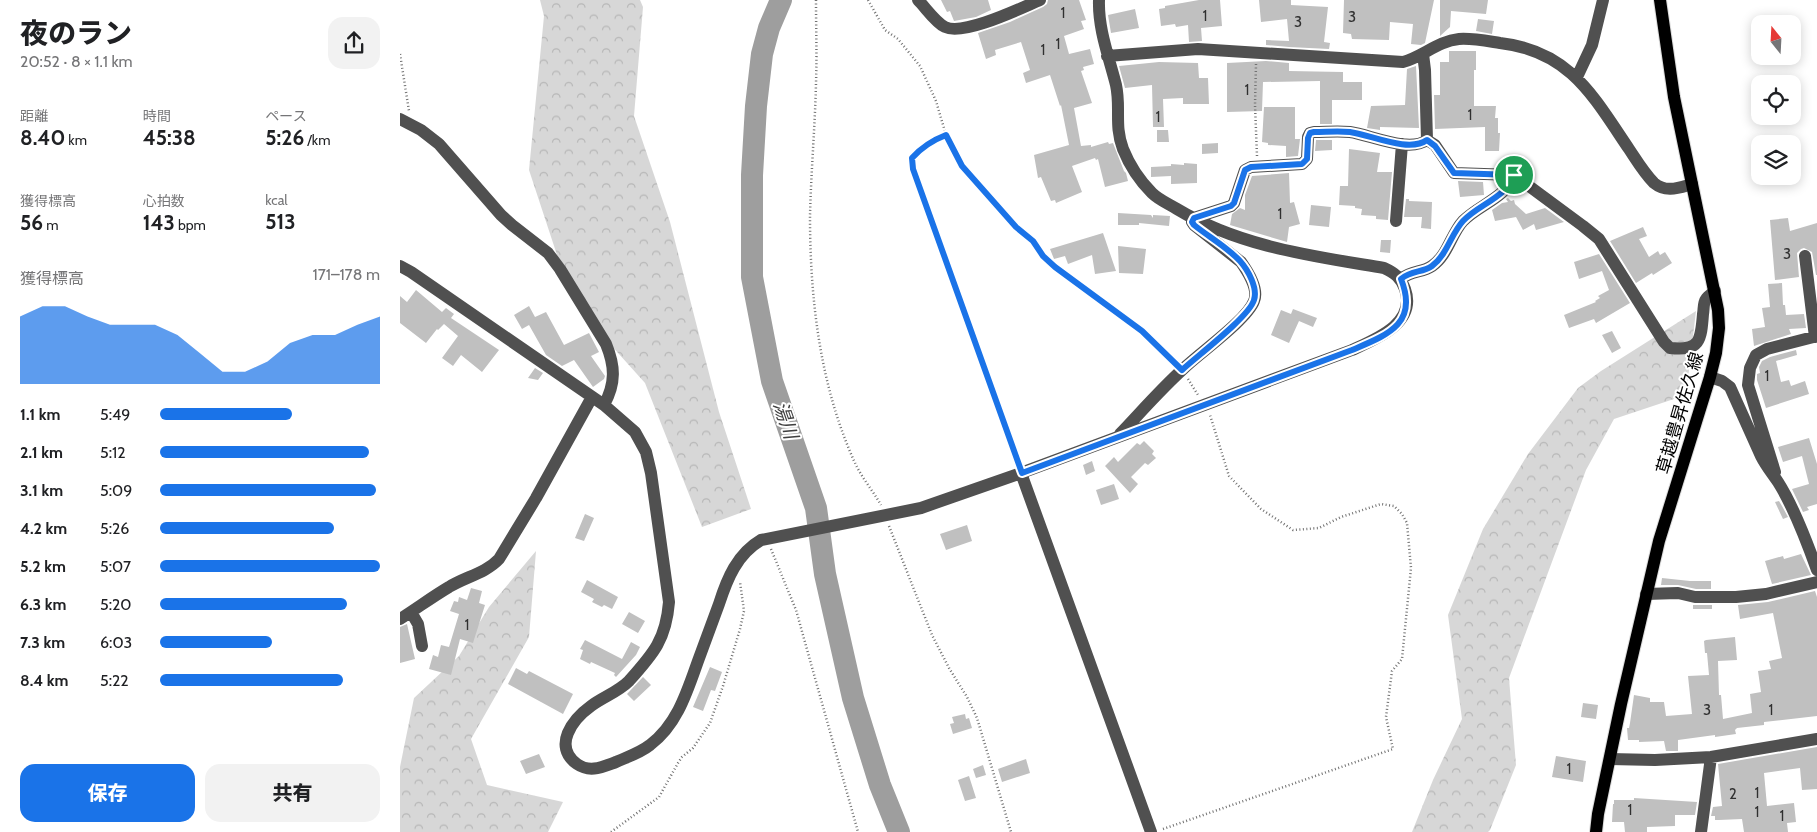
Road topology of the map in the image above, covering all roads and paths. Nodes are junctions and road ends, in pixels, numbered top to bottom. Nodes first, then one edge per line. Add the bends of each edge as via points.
1 (816, 0) edge
2 (868, 0) edge
3 (918, 0) edge
4 (1040, 0) edge
5 (1099, 0) edge
6 (1604, 0) edge
7 (1660, 0) edge
8 (1256, 52) junction
9 (400, 54) edge
10 (1423, 54) junction
11 (1108, 56) junction
12 (1577, 77) junction
13 (405, 122) edge
14 (946, 135) junction
15 (1427, 140) junction
16 (1402, 144) junction
17 (1257, 167) junction
18 (1514, 175) junction
19 (1692, 184) junction
20 (1194, 218) junction
21 (1396, 221) dead end
22 (1805, 256) dead end
23 (400, 266) edge
24 (1401, 279) junction
25 (1715, 291) junction
26 (1816, 337) edge
27 (1182, 370) junction
28 (1710, 377) junction
29 (592, 397) junction
30 (604, 405) junction
31 (1204, 405) junction
32 (1117, 437) junction
33 (1022, 473) junction
34 (1778, 482) junction
35 (882, 516) junction
36 (769, 538) junction
37 (1817, 570) edge
38 (731, 572) junction
39 (1817, 582) edge
40 (1646, 594) junction
41 (411, 612) junction
42 (400, 619) edge
43 (422, 646) dead end
44 (1817, 739) edge
45 (1711, 757) junction
46 (1610, 759) junction
47 (613, 831) edge
48 (858, 832) edge
49 (1011, 832) edge
50 (1151, 832) edge
51 (1155, 832) edge
52 (1596, 832) edge
53 (1701, 832) edge

1 - 35 path via 810,215 818,339 839,422 856,465 880,504
2 - 14 path via 884,30 898,39 920,66
3 - 4 street via 950,29 995,20
5 - 11 street via 1100,25
6 - 12 street via 1592,45
7 - 19 main road, 草越豊昇佐久線 via 1674,97
8 - 10 street via 1402,62
8 - 11 street via 1198,49
8 - 17 path
9 - 13 path via 411,119
10 - 12 street via 1457,39 1515,45 1536,51
10 - 15 street
11 - 20 street via 1116,87 1118,132 1129,161 1152,194
12 - 19 street via 1654,183 1664,189
13 - 30 street via 439,144 501,215 548,253 560,269 611,357 613,383
14 - 27 path via 962,166 1016,227 1033,241 1043,256 1142,331
14 - 33 path via 916,152 912,163
15 - 16 street via 1418,145
15 - 18 street via 1454,173
16 - 17 street via 1350,132 1314,132 1308,138 1307,159 1302,164
16 - 21 street
17 - 20 street via 1245,170 1231,206
18 - 24 street via 1508,188 1462,222 1433,266
18 - 25 street via 1598,239 1670,348 1690,348 1697,344 1706,298
19 - 25 main road, 草越豊昇佐久線
20 - 24 street via 1253,243 1384,268
20 - 27 street via 1194,225 1241,262 1255,296 1246,314
22 - 26 street
23 - 29 street
24 - 31 street via 1407,307 1389,332 1352,350
25 - 28 main road, 草越豊昇佐久線 via 1719,328
26 - 34 street via 1756,355 1750,368 1748,385
27 - 31 path
27 - 32 street
28 - 34 street via 1730,387 1763,461
28 - 40 main road, 草越豊昇佐久線 via 1659,540
29 - 30 street
29 - 41 street via 499,559 492,567 466,577
30 - 38 street via 635,432 646,452 669,602 665,629 652,654 627,682 582,713 569,729 565,749 575,762 589,770 603,767 650,745 670,725 686,695
31 - 32 street
31 - 51 path via 1212,420 1229,476 1261,509 1293,530 1318,528 1381,504 1394,506 1407,523 1412,568 1402,659 1392,671 1386,717 1393,749
32 - 33 street
33 - 35 street via 921,508
33 - 50 street
34 - 37 street
35 - 36 street
35 - 49 path via 932,635 977,718
36 - 38 street via 748,549
36 - 48 path via 796,610
38 - 47 path via 740,582 744,611 710,723 693,748 682,757 659,796
39 - 40 street via 1766,594 1736,597
40 - 46 main road, 草越豊昇佐久線
41 - 42 street
41 - 43 street via 418,624
44 - 45 street
45 - 46 street
45 - 53 street
46 - 52 main road, 草越豊昇佐久線

